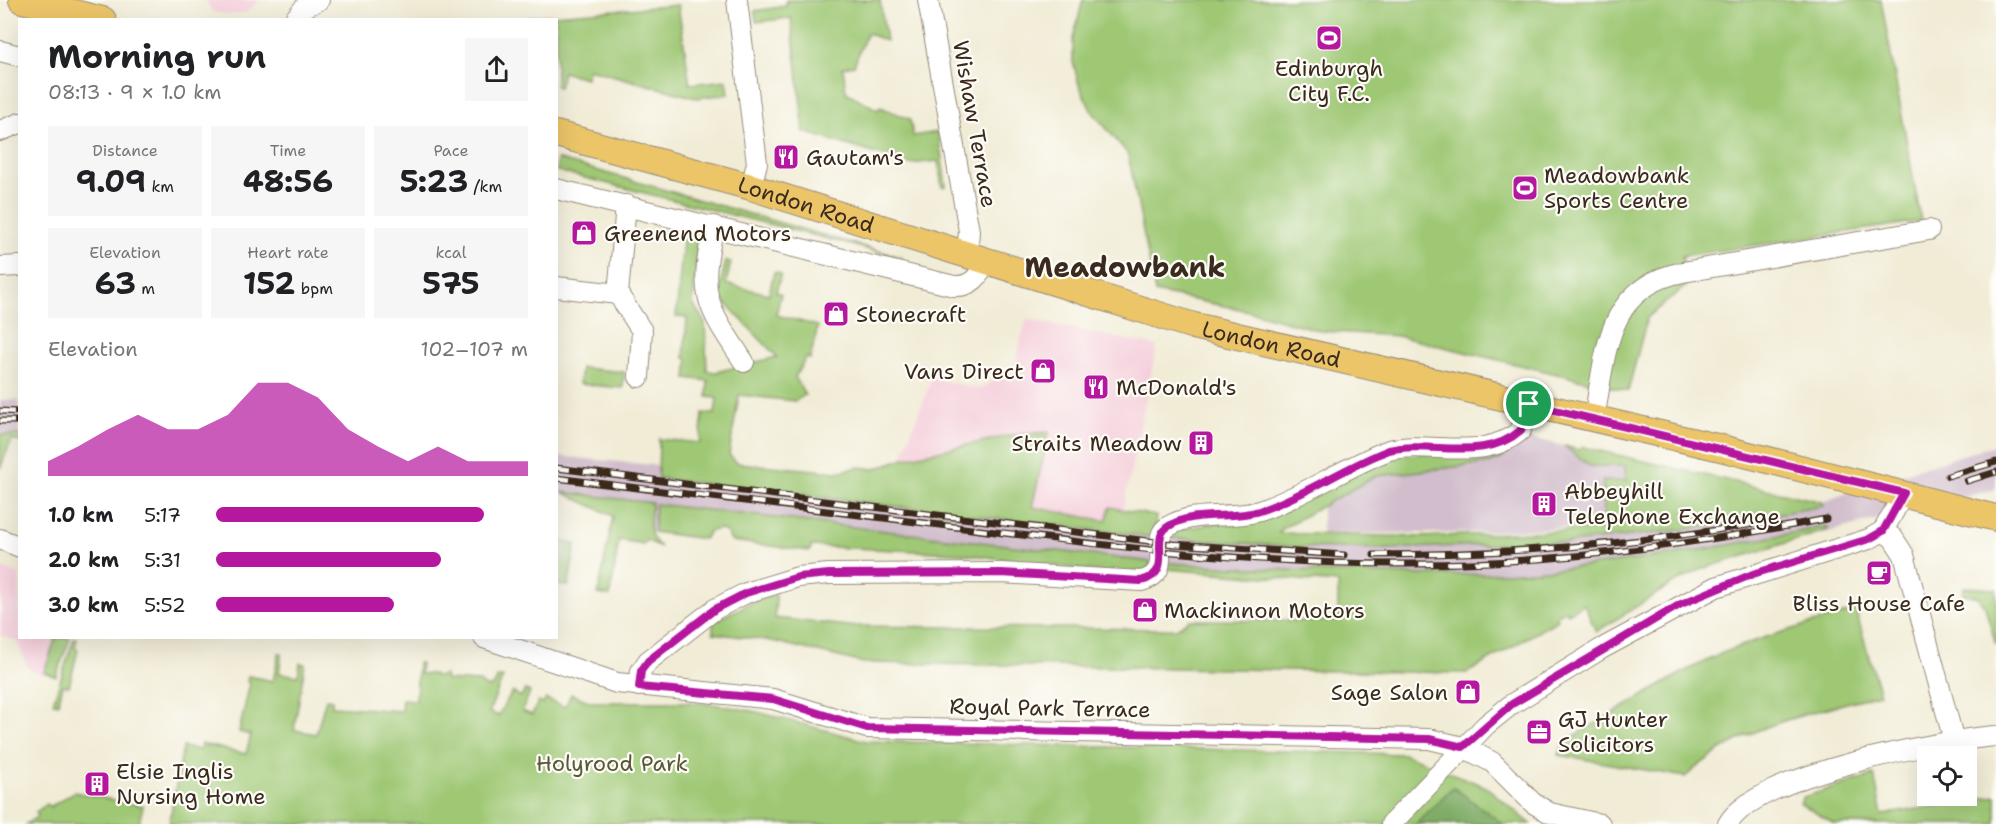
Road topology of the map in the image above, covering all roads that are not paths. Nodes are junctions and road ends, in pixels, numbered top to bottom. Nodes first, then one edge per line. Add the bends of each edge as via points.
1 (22, 0) edge
2 (319, 0) edge
3 (737, 0) edge
4 (928, 0) edge
5 (96, 18) edge
6 (296, 18) edge
7 (0, 51) edge
8 (18, 56) edge
9 (18, 124) edge
10 (0, 131) edge
11 (558, 135) edge
12 (751, 188) junction
13 (558, 189) edge
14 (626, 205) junction
15 (714, 226) junction
16 (1929, 230) dead end
17 (975, 259) junction
18 (18, 266) edge
19 (0, 267) edge
20 (558, 288) edge
21 (618, 294) junction
22 (744, 362) dead end
23 (639, 377) dead end
24 (1529, 404) junction
25 (1594, 419) junction
26 (1904, 493) junction
27 (1996, 518) edge
28 (1883, 531) junction
29 (0, 539) edge
30 (18, 546) edge
31 (486, 639) edge
32 (639, 687) junction
33 (1996, 736) edge
34 (1954, 741) junction
35 (1463, 747) junction
36 (1391, 824) edge
37 (1600, 824) edge
38 (1728, 824) edge

1 - 5 main road
2 - 6 street via 304,7
3 - 12 street via 757,163
4 - 17 street, Wishaw Terrace
7 - 8 street
9 - 10 street
11 - 12 main road, London Road
12 - 17 main road, London Road
13 - 14 street
14 - 15 street
14 - 21 street
15 - 17 street via 954,286 972,282 980,272
15 - 22 street via 706,297
16 - 25 street via 1683,272 1651,281 1623,306 1612,332
17 - 24 main road, London Road via 1194,326
18 - 19 street
20 - 21 street
21 - 23 street via 642,331
24 - 25 main road, London Road
24 - 32 street via 1521,430 1492,445 1389,450 1265,509 1170,525 1161,536 1159,568 1146,580 1001,573 829,574 781,581 730,601 688,629 645,664
25 - 26 main road, London Road
26 - 27 main road, London Road
26 - 28 street
28 - 34 street via 1904,555
28 - 35 street via 1869,539 1725,584 1681,604 1512,704
29 - 30 street
31 - 32 street, Royal Park Terrace
32 - 35 street, Royal Park Terrace via 773,699 867,728 1429,739
33 - 34 street
34 - 38 street via 1797,780 1745,806
35 - 36 street
35 - 37 street, Royal Park Terrace via 1492,762 1533,803 1550,813

